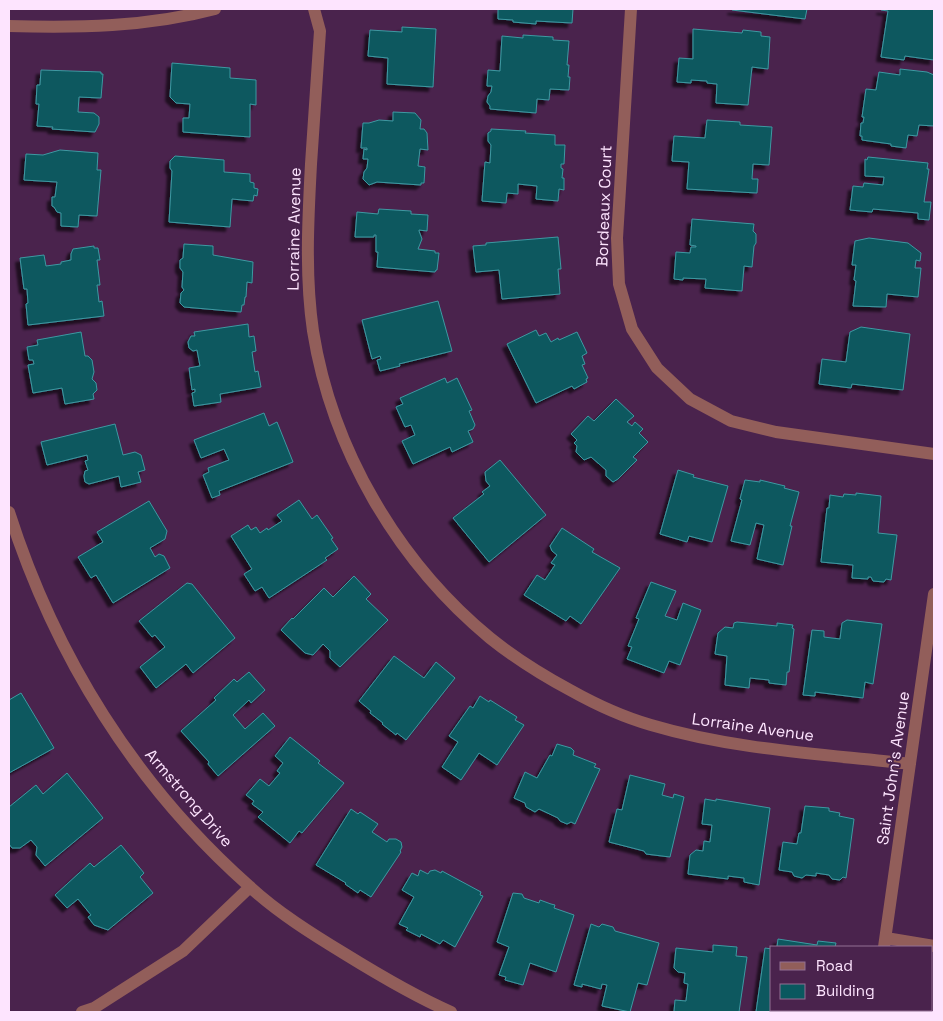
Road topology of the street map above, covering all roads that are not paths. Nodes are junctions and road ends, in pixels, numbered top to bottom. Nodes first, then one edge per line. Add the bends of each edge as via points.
1 (215, 9) edge
2 (314, 9) edge
3 (631, 9) edge
4 (9, 26) edge
5 (934, 454) edge
6 (9, 512) edge
7 (934, 594) edge
8 (910, 764) junction
9 (250, 888) junction
10 (885, 943) edge
11 (934, 946) edge
12 (82, 1012) edge
13 (451, 1012) edge

1 - 4 street via 116,24 66,28
2 - 8 street, Lorraine Avenue via 320,31 307,272 313,332 326,391 347,448 374,502 408,552 446,598 491,638 540,674 593,702 649,725 707,740
3 - 5 street, Bordeaux Court via 617,238 619,284 632,329 657,368 690,399 731,421 776,432
6 - 9 street, Armstrong Drive via 23,556 55,631 94,702 151,783 192,831
7 - 8 street, Saint John's Avenue
8 - 10 street, Saint John's Avenue
9 - 12 street via 183,951 94,1008
9 - 13 street, Armstrong Drive via 371,971
10 - 11 street

